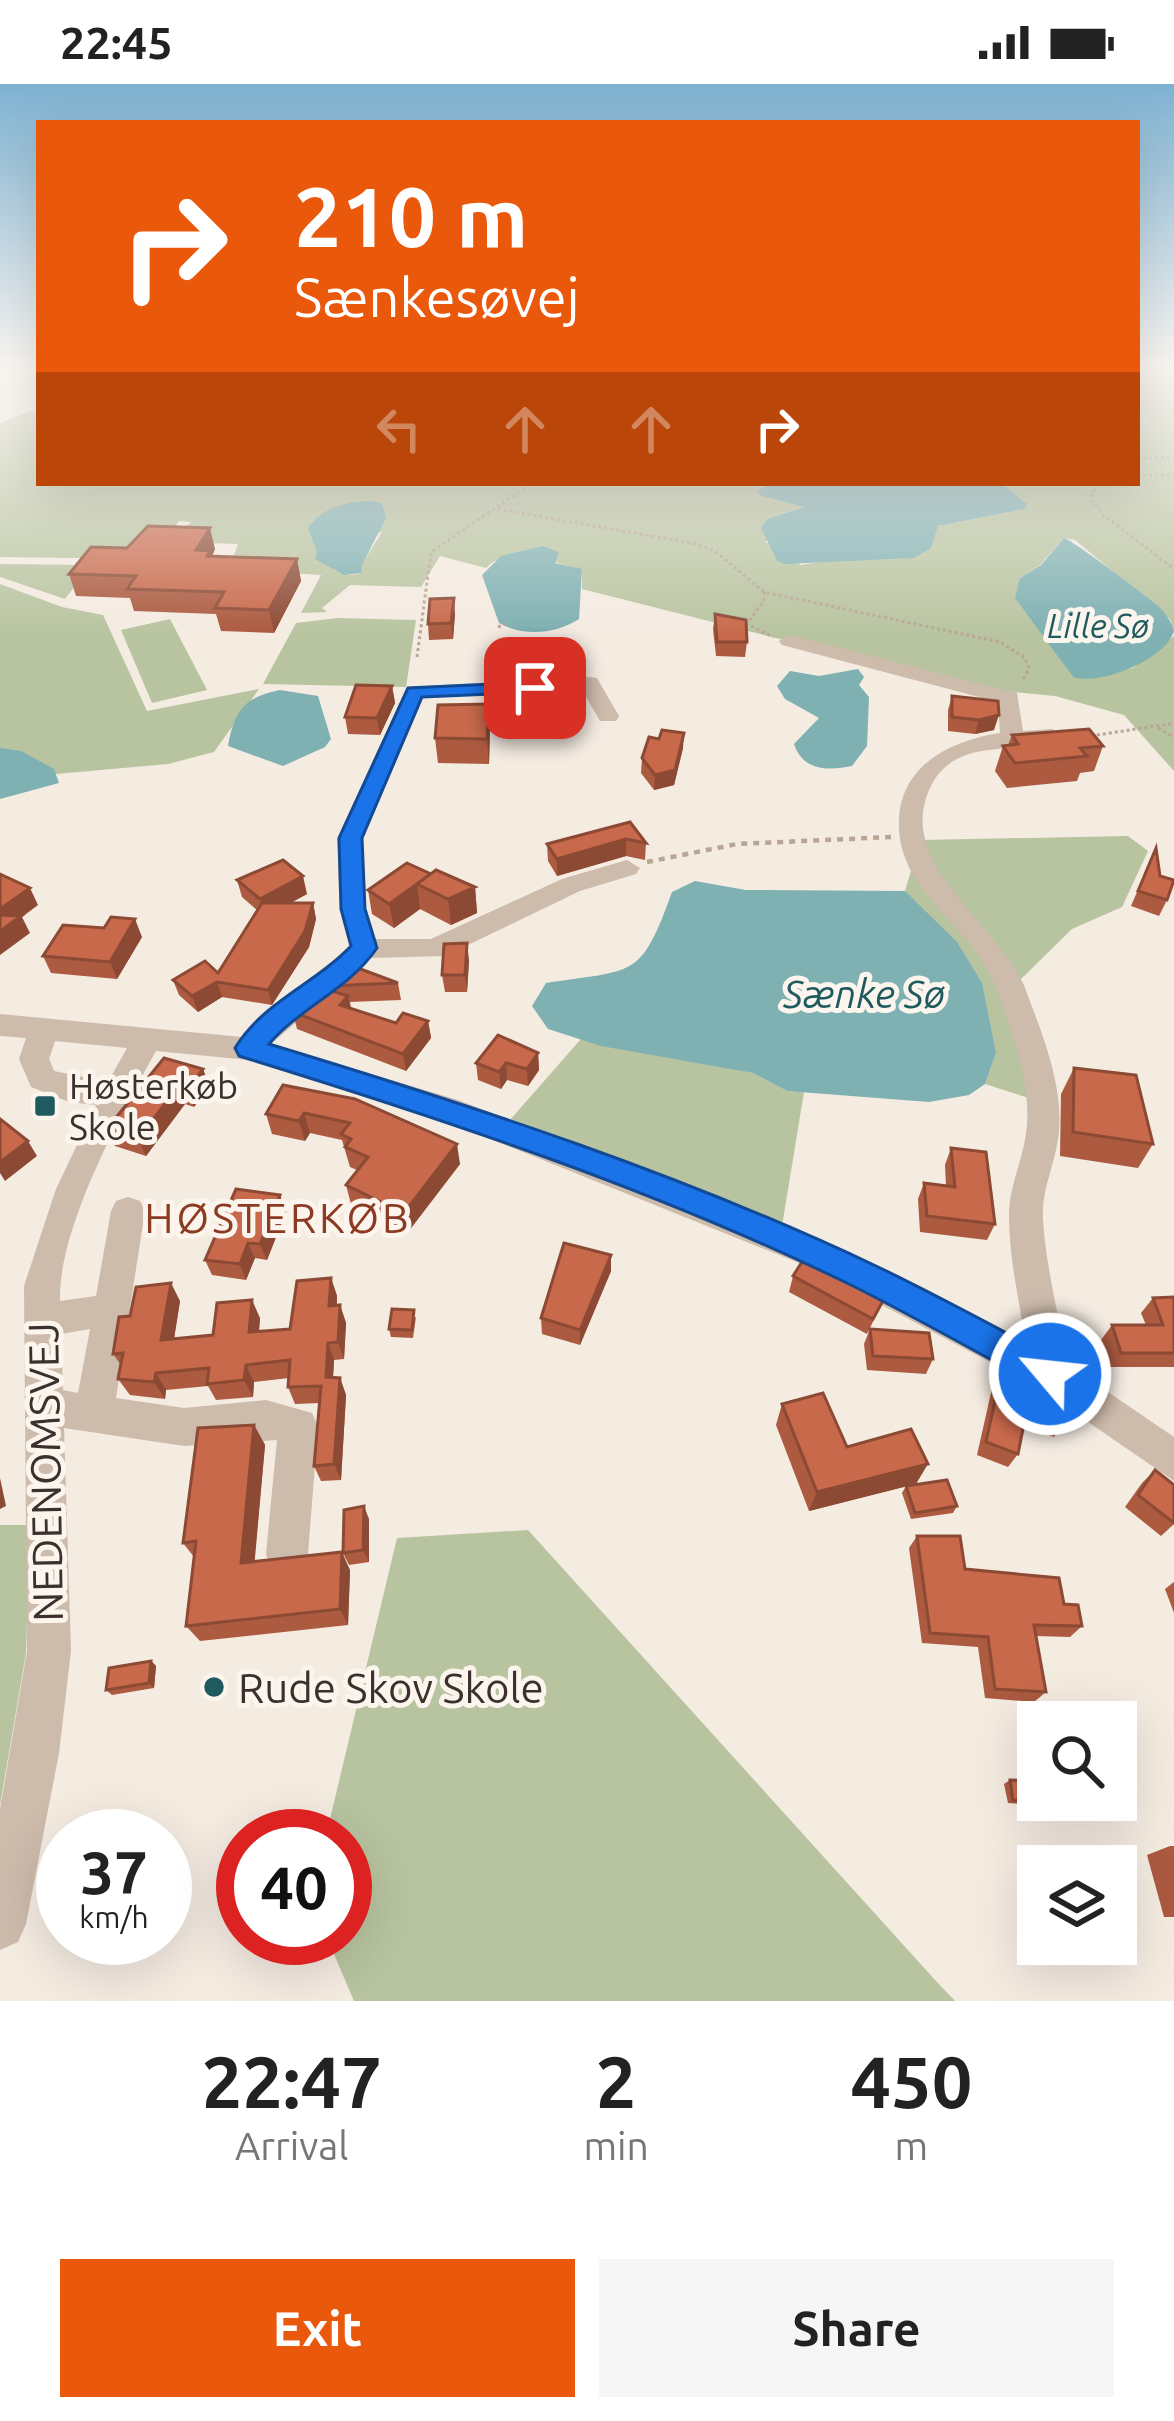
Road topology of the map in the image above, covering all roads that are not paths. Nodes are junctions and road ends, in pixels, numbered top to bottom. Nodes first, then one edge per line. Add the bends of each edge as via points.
1 (789, 641) road end
2 (608, 716) dead end
3 (1087, 736) edge
4 (1012, 737) junction
5 (627, 868) road end
6 (364, 948) junction
7 (0, 1025) edge
8 (43, 1030) junction
9 (148, 1039) junction
10 (249, 1048) junction
11 (116, 1095) junction
12 (128, 1211) dead end
13 (111, 1310) junction
14 (41, 1320) junction
15 (1050, 1374) junction
16 (43, 1406) junction
17 (94, 1414) junction
18 (1174, 1461) edge
19 (287, 1554) edge
20 (0, 1924) edge

1 - 4 street via 1009,698
2 - 6 street via 589,683 415,692 350,838
3 - 4 street
4 - 15 street via 967,748 920,778 909,836 929,879 1006,974 1042,1104 1026,1220
5 - 6 street via 571,885 435,949
6 - 10 street
7 - 8 street
8 - 9 street
8 - 11 street via 34,1059 42,1079
9 - 10 street
9 - 11 street, NEDENOMSVEJ
10 - 15 street via 447,1109 732,1218
11 - 14 street, NEDENOMSVEJ via 55,1229
12 - 13 street
13 - 14 street
13 - 17 street
14 - 16 street, NEDENOMSVEJ
15 - 18 street
16 - 17 street
16 - 20 street, NEDENOMSVEJ via 50,1651
17 - 19 street via 184,1427 266,1419 298,1426

